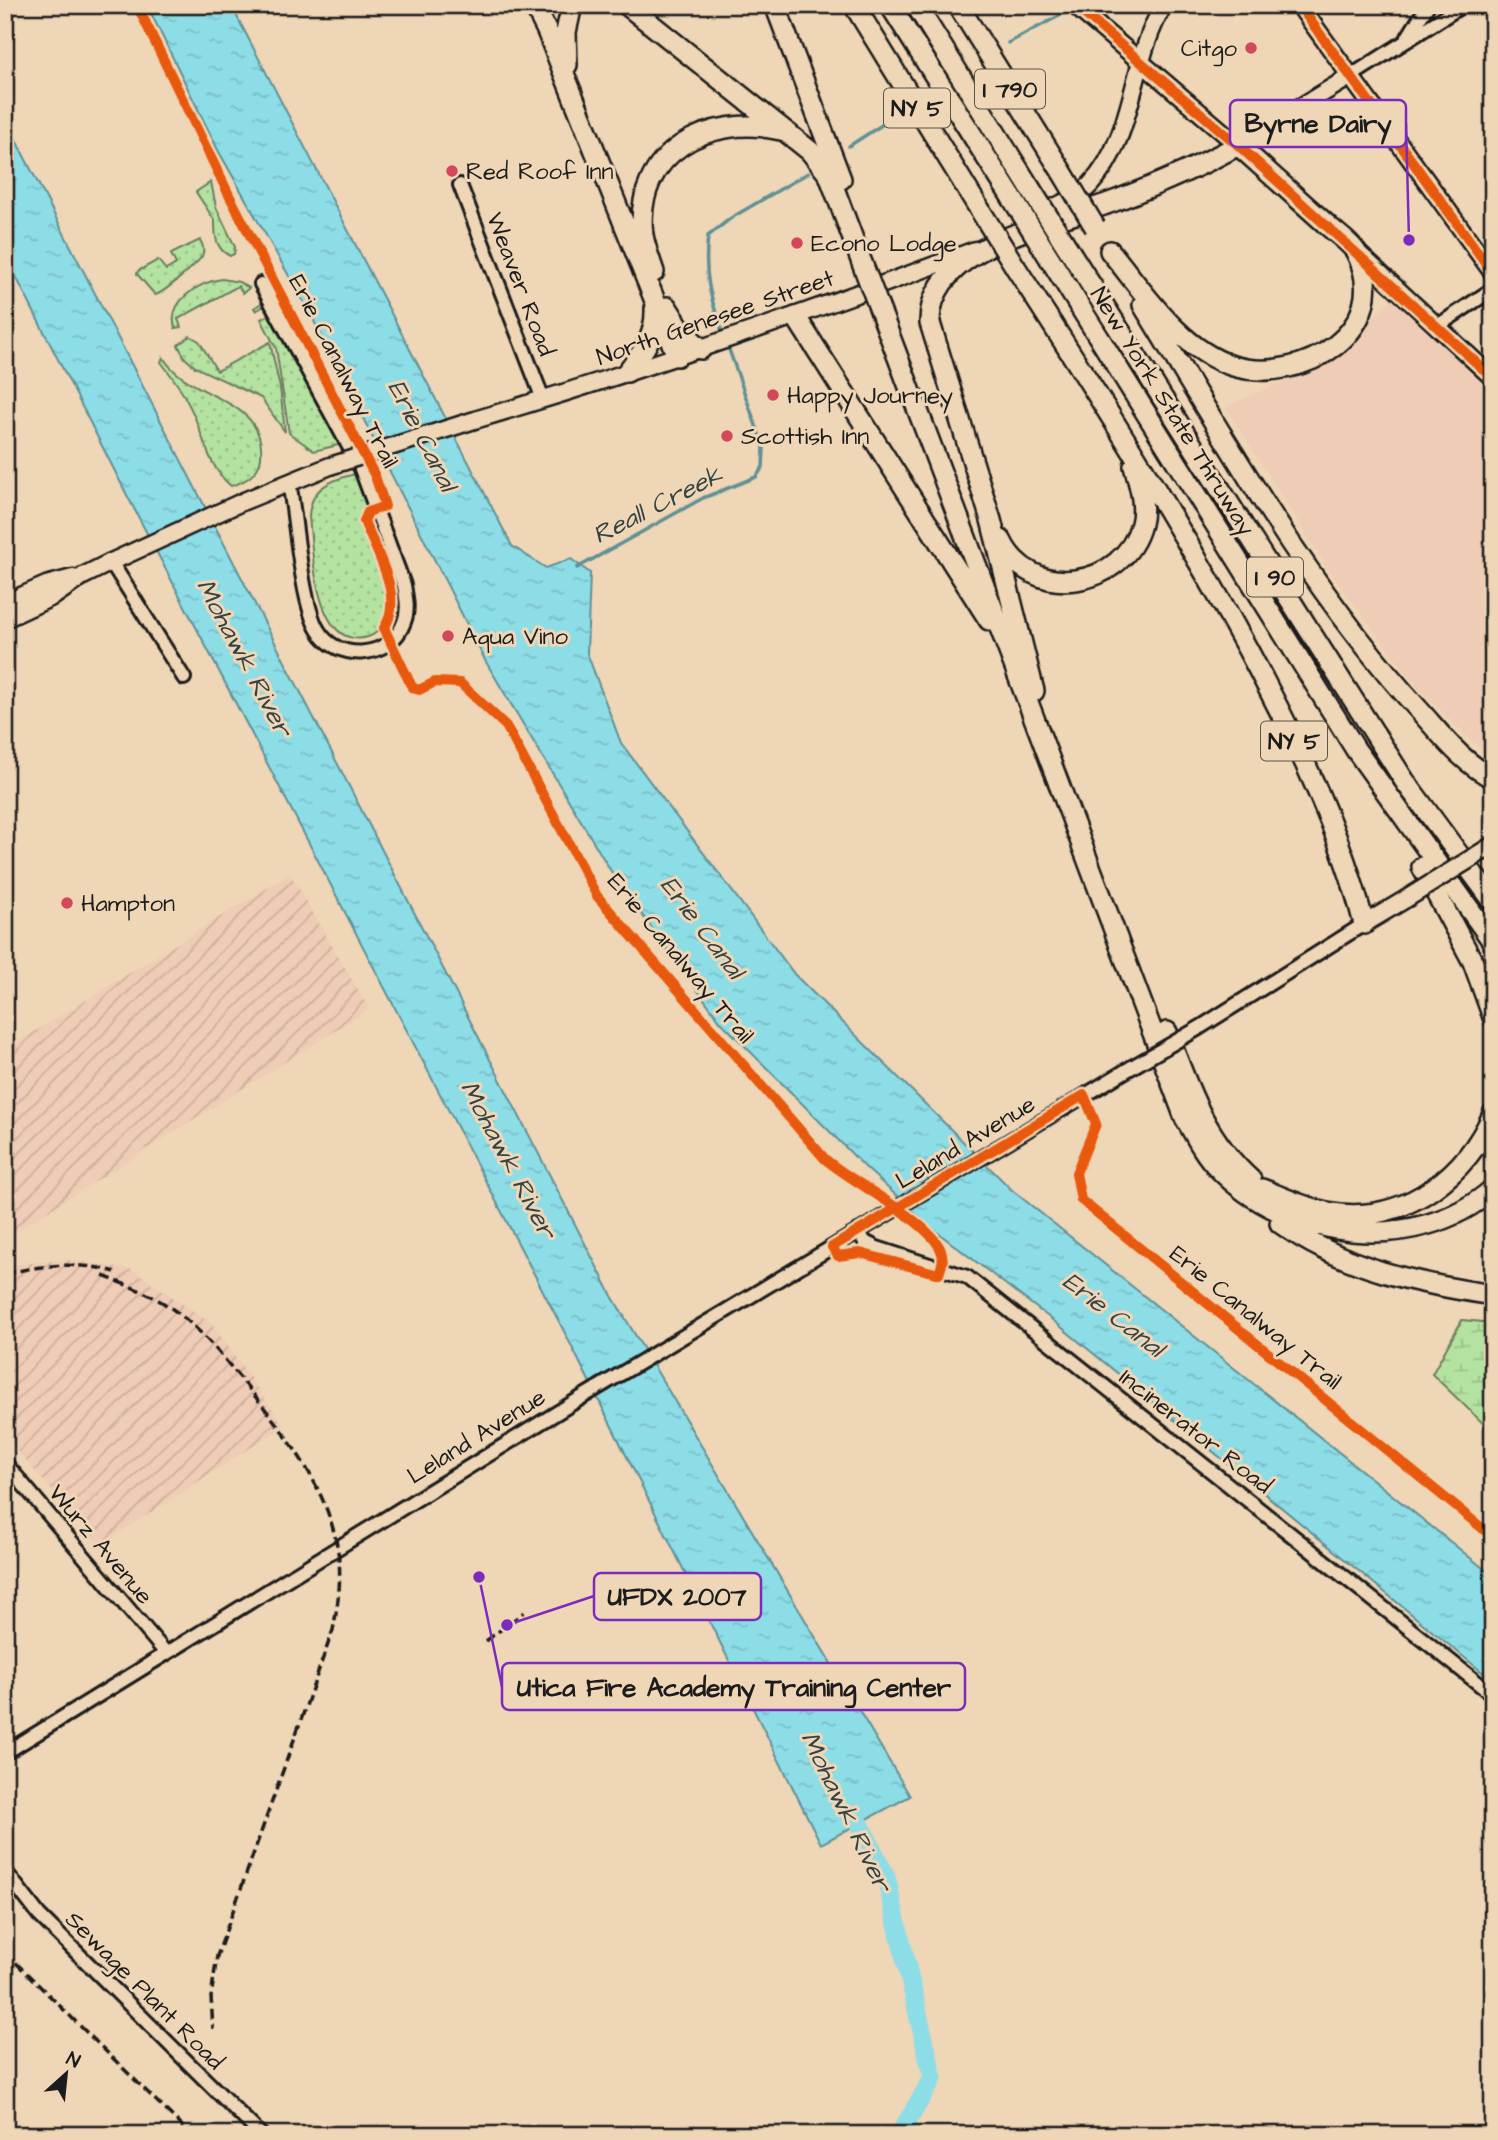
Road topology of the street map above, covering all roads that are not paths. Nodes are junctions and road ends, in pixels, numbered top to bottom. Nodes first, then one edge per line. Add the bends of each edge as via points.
1 (534, 5) edge
2 (572, 5) edge
3 (627, 5) edge
4 (775, 5) edge
5 (854, 5) edge
6 (890, 5) edge
7 (916, 5) edge
8 (958, 5) edge
9 (1074, 5) edge
10 (1164, 5) edge
11 (1299, 5) edge
12 (1428, 5) edge
13 (1464, 5) edge
14 (1404, 43) junction
15 (1141, 60) junction
16 (1351, 76) junction
17 (571, 94) junction
18 (783, 130) junction
19 (1238, 145) junction
20 (460, 185) dead end
21 (982, 247) junction
22 (1355, 250) junction
23 (1110, 251) junction
24 (867, 261) junction
25 (1493, 273) edge
26 (261, 284) dead end
27 (1493, 289) edge
28 (654, 304) junction
29 (887, 315) junction
30 (796, 317) junction
31 (1436, 327) junction
32 (707, 346) junction
33 (677, 356) junction
34 (627, 372) junction
35 (1493, 377) edge
36 (544, 399) junction
37 (1128, 444) junction
38 (289, 482) junction
39 (991, 520) junction
40 (111, 562) junction
41 (83, 576) junction
42 (5, 603) edge
43 (5, 619) edge
44 (1017, 669) junction
45 (184, 678) dead end
46 (1034, 691) junction
47 (1356, 750) junction
48 (1493, 778) edge
49 (1493, 845) edge
50 (1493, 901) edge
51 (1364, 924) junction
52 (1493, 942) edge
53 (1493, 1017) edge
54 (1493, 1114) edge
55 (1493, 1179) edge
56 (1238, 1185) junction
57 (1262, 1189) junction
58 (1493, 1189) edge
59 (858, 1231) junction
60 (1493, 1295) edge
61 (5, 1463) edge
62 (165, 1652) junction
63 (1493, 1695) edge
64 (5, 1753) edge
65 (5, 1871) edge
66 (261, 2135) edge

1 - 17 highway
2 - 17 highway via 566,32
3 - 18 highway
4 - 24 highway
5 - 37 highway, NY 5, bridge
6 - 47 highway, New York State Thruway / I 90, bridge
7 - 50 highway, New York State Thruway / I 90, bridge via 1404,780
8 - 23 highway, I 790, bridge
9 - 15 main road
10 - 15 main road
11 - 16 main road
12 - 14 street
13 - 14 street
14 - 16 street
15 - 19 main road
15 - 21 main road via 1115,145 1089,186
16 - 19 main road, North Genesee Street
16 - 25 main road
17 - 28 highway
18 - 24 highway via 810,151 829,175
18 - 32 highway via 741,124 698,134 669,155 649,188 643,236 659,288 670,315
19 - 21 highway, North Genesee Street via 1111,202
19 - 22 highway
20 - 36 street, Weaver Road
21 - 30 main road, North Genesee Street
21 - 39 highway via 935,291 929,315
22 - 23 highway via 1366,296 1357,322 1325,353 1301,364 1266,370 1233,366 1193,344
22 - 31 main road
23 - 48 highway via 1230,447 1351,627 1453,748
24 - 29 highway, bridge
26 - 38 street via 361,469 404,585 405,622 383,647 358,653 331,645 316,627
27 - 31 street
28 - 33 highway
28 - 34 highway via 650,340
29 - 44 highway
29 - 46 highway
30 - 32 main road, North Genesee Street
30 - 44 highway
31 - 35 main road
32 - 33 main road, North Genesee Street
33 - 34 main road, North Genesee Street
34 - 36 main road, North Genesee Street
36 - 38 main road, North Genesee Street, bridge
37 - 39 highway via 1139,482 1141,524 1121,559 1107,571 1066,582 1032,572 1012,558
37 - 51 highway, NY 5 via 1203,568 1304,762
38 - 40 main road, North Genesee Street
39 - 46 highway
40 - 41 main road, North Genesee Street
40 - 45 street
41 - 42 main road, North Genesee Street via 46,585
41 - 43 main road, North Genesee Street via 54,596
44 - 56 highway via 1185,1118 1217,1167
46 - 57 highway via 1198,1114 1214,1142
47 - 52 highway, New York State Thruway / I 90
47 - 53 highway via 1444,904 1473,962
49 - 51 main road, Leland Avenue, bridge
51 - 59 street, Leland Avenue, bridge
54 - 57 highway via 1468,1158 1446,1181 1390,1209 1341,1214 1313,1209
55 - 57 highway via 1438,1211 1377,1223 1320,1219 1292,1209
56 - 58 highway via 1301,1222 1363,1232 1429,1223
56 - 60 highway via 1252,1203 1285,1227 1345,1258 1388,1275
59 - 62 street, Leland Avenue
59 - 63 street, Incinerator Road via 865,1242 877,1248 967,1278
61 - 62 street, Wurz Avenue
62 - 64 street
65 - 66 street, Sewage Plant Road via 39,1915

